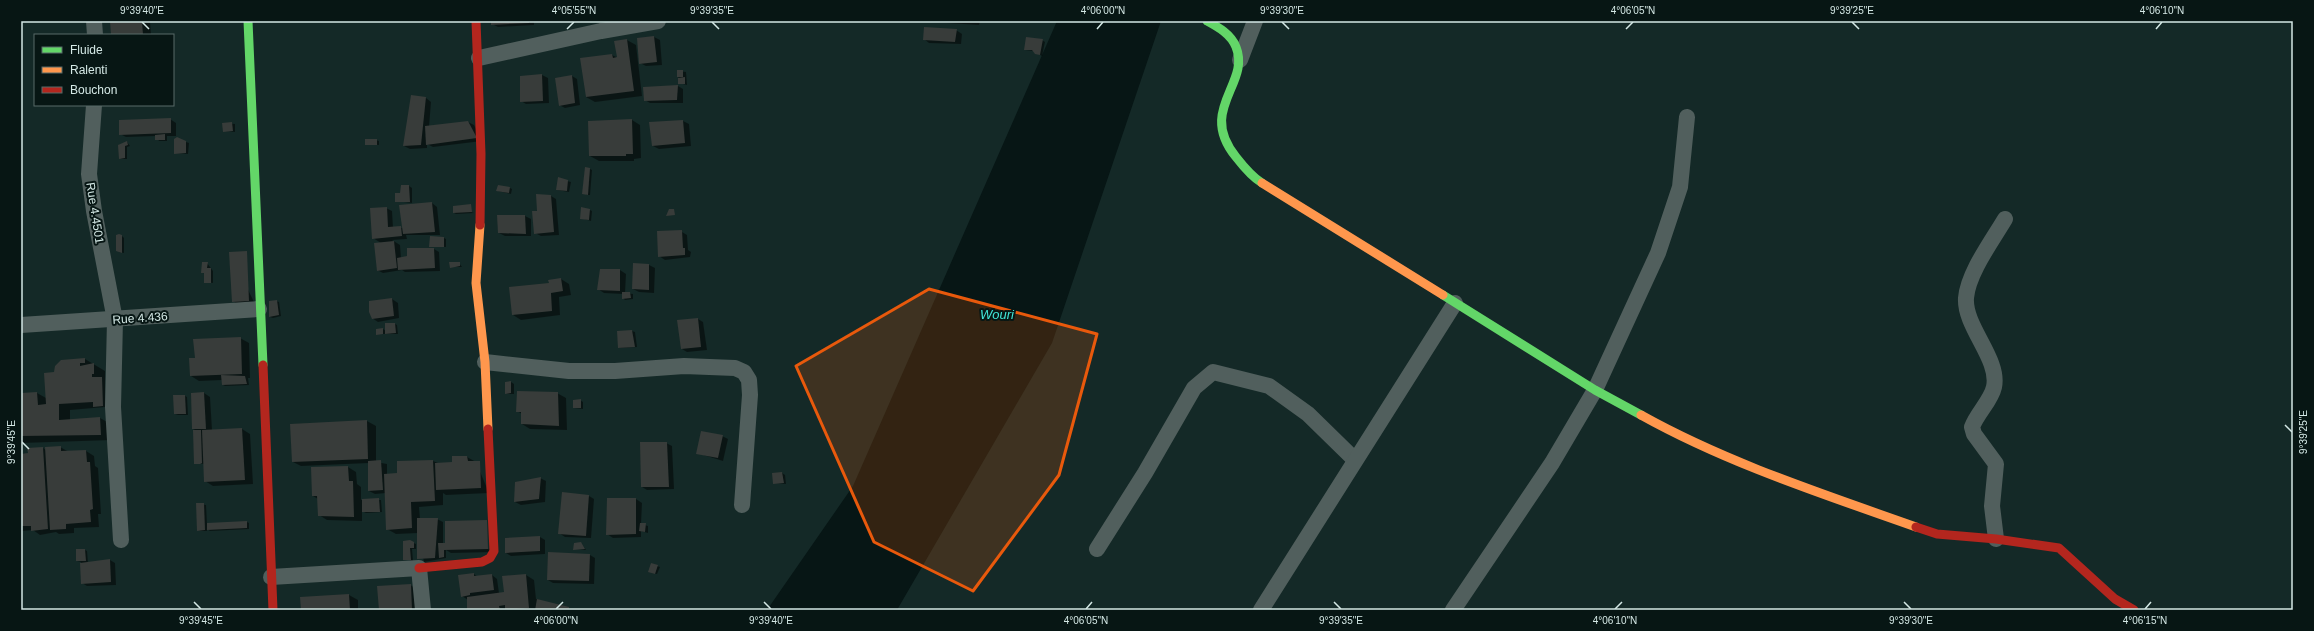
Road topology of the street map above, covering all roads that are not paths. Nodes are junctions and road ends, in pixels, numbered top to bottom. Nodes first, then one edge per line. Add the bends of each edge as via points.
1 (94, 21) edge
2 (248, 21) edge
3 (476, 21) edge
4 (658, 21) edge
5 (1207, 21) edge
6 (1255, 21) edge
7 (95, 34) edge
8 (479, 58) junction
9 (1240, 60) junction
10 (94, 106) edge
11 (1687, 117) dead end
12 (2005, 219) dead end
13 (1455, 303) junction
14 (259, 309) junction
15 (115, 320) junction
16 (21, 325) edge
17 (485, 362) junction
18 (1594, 390) junction
19 (1354, 460) junction
20 (742, 505) dead end
21 (1996, 539) junction
22 (121, 540) dead end
23 (1097, 549) dead end
24 (419, 568) junction
25 (271, 577) junction
26 (273, 610) edge
27 (423, 610) edge
28 (1261, 610) edge
29 (1453, 610) edge
30 (2134, 610) edge

1 - 7 street
2 - 14 street
3 - 8 street
4 - 8 street
5 - 9 street via 1222,28 1235,43
6 - 9 street
8 - 17 street via 480,232 476,283
9 - 13 street via 1220,122 1230,151 1257,180
10 - 15 street, Rue 4.4501 via 89,174
11 - 18 street via 1680,187 1658,253
12 - 21 street via 1968,283 1966,299 1969,314 1995,374 1994,388 1972,427 1974,434 1996,464 1992,506
13 - 18 street
13 - 19 street
14 - 15 street, Rue 4.436
14 - 25 street
15 - 16 street, Rue 4.436
15 - 22 street, Rue 4.4501 via 113,407
17 - 20 street via 569,371 684,366 735,368 744,372 749,380 750,395
17 - 24 street via 494,551 490,558 482,562
18 - 21 street via 1680,437 1808,489 1937,534
18 - 29 street via 1552,463
19 - 23 street via 1308,414 1269,386 1213,372 1194,388
19 - 28 street
21 - 30 street via 2059,548 2115,599
24 - 25 street
24 - 27 street
25 - 26 street

